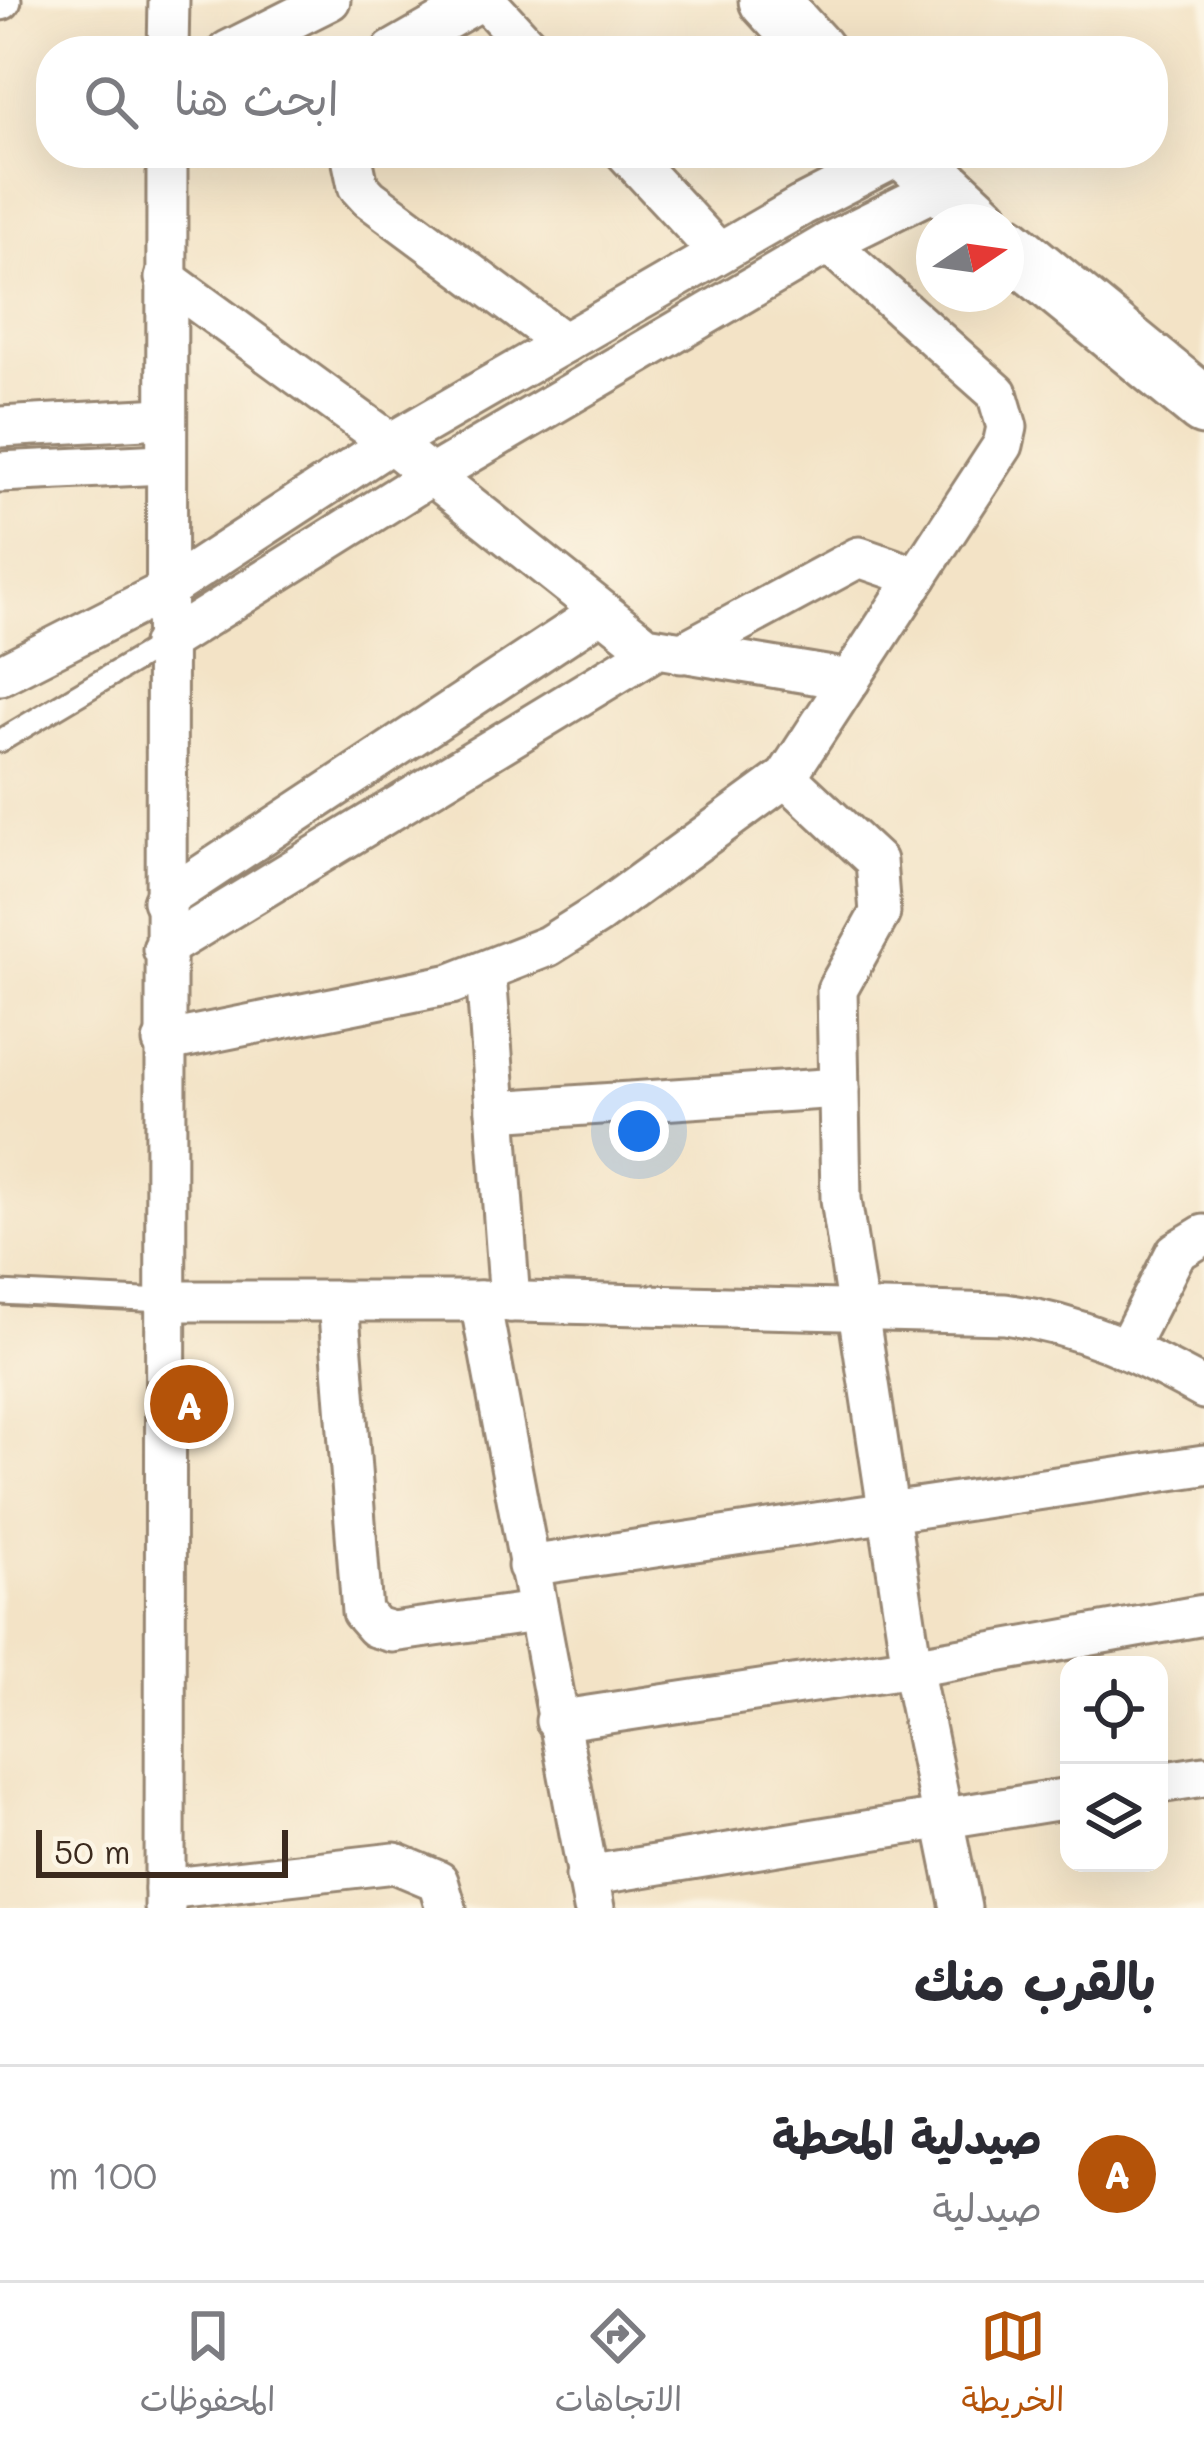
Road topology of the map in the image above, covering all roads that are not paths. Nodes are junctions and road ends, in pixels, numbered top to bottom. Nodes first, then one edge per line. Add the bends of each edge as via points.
1 (169, 0) edge
2 (330, 0) edge
3 (483, 0) edge
4 (768, 0) edge
5 (168, 36) edge
6 (258, 36) edge
7 (419, 36) edge
8 (518, 36) edge
9 (801, 36) edge
10 (167, 168) edge
11 (354, 168) edge
12 (640, 168) edge
13 (934, 178) edge
14 (828, 243) junction
15 (718, 253) junction
16 (1024, 259) edge
17 (165, 278) junction
18 (565, 343) junction
19 (1204, 406) edge
20 (163, 418) junction
21 (0, 427) edge
22 (391, 443) junction
23 (163, 464) junction
24 (0, 472) edge
25 (432, 475) junction
26 (917, 577) junction
27 (163, 592) junction
28 (599, 613) junction
29 (163, 644) junction
30 (668, 652) junction
31 (0, 675) edge
32 (850, 680) junction
33 (0, 741) edge
34 (786, 777) junction
35 (163, 901) junction
36 (163, 950) junction
37 (486, 972) junction
38 (163, 1042) junction
39 (839, 1088) junction
40 (496, 1111) junction
41 (1204, 1235) edge
42 (0, 1293) edge
43 (164, 1301) junction
44 (338, 1301) junction
45 (495, 1301) junction
46 (855, 1312) junction
47 (1127, 1348) junction
48 (1204, 1389) edge
49 (1204, 1465) edge
50 (888, 1513) junction
51 (528, 1566) junction
52 (536, 1612) junction
53 (1204, 1615) edge
54 (912, 1667) junction
55 (556, 1721) junction
56 (1204, 1776) edge
57 (1168, 1782) edge
58 (1060, 1799) edge
59 (946, 1818) junction
60 (590, 1892) edge
61 (165, 1898) edge
62 (446, 1908) edge
63 (961, 1908) edge

1 - 5 street
2 - 6 street
3 - 7 street
3 - 8 street
4 - 9 main road
10 - 17 street
11 - 18 street via 369,198
12 - 15 street
13 - 14 street
13 - 15 street
14 - 25 street
14 - 26 street via 982,376 1004,410 1003,445
15 - 18 street
16 - 19 main road
17 - 20 street
17 - 22 street
18 - 22 street
20 - 21 street
20 - 23 street
22 - 25 street
22 - 27 street
23 - 24 street
23 - 27 street
25 - 28 street
25 - 29 street
26 - 30 street via 859,556
26 - 32 street
27 - 29 street
27 - 31 street
28 - 30 street
28 - 35 street
29 - 33 lane
29 - 35 street
30 - 32 street
30 - 36 street
32 - 34 street
34 - 37 street via 597,915
34 - 39 street via 876,861 880,913 837,990
35 - 36 street
36 - 38 street
37 - 38 street
37 - 40 street
38 - 43 street
39 - 40 street
39 - 46 street
40 - 45 street
41 - 47 street via 1176,1252
42 - 43 lane
43 - 44 street
43 - 61 street
44 - 45 street
44 - 52 street via 362,1612 392,1632
45 - 46 street
45 - 51 street
46 - 47 street via 1005,1314 1061,1322
46 - 50 street
47 - 48 street
49 - 50 street
50 - 51 street
50 - 54 street
51 - 52 street
52 - 55 street
53 - 54 street
54 - 55 street
54 - 59 street
55 - 60 street
56 - 57 street
58 - 59 street
59 - 60 street
59 - 63 street
61 - 62 street via 395,1863 438,1881

